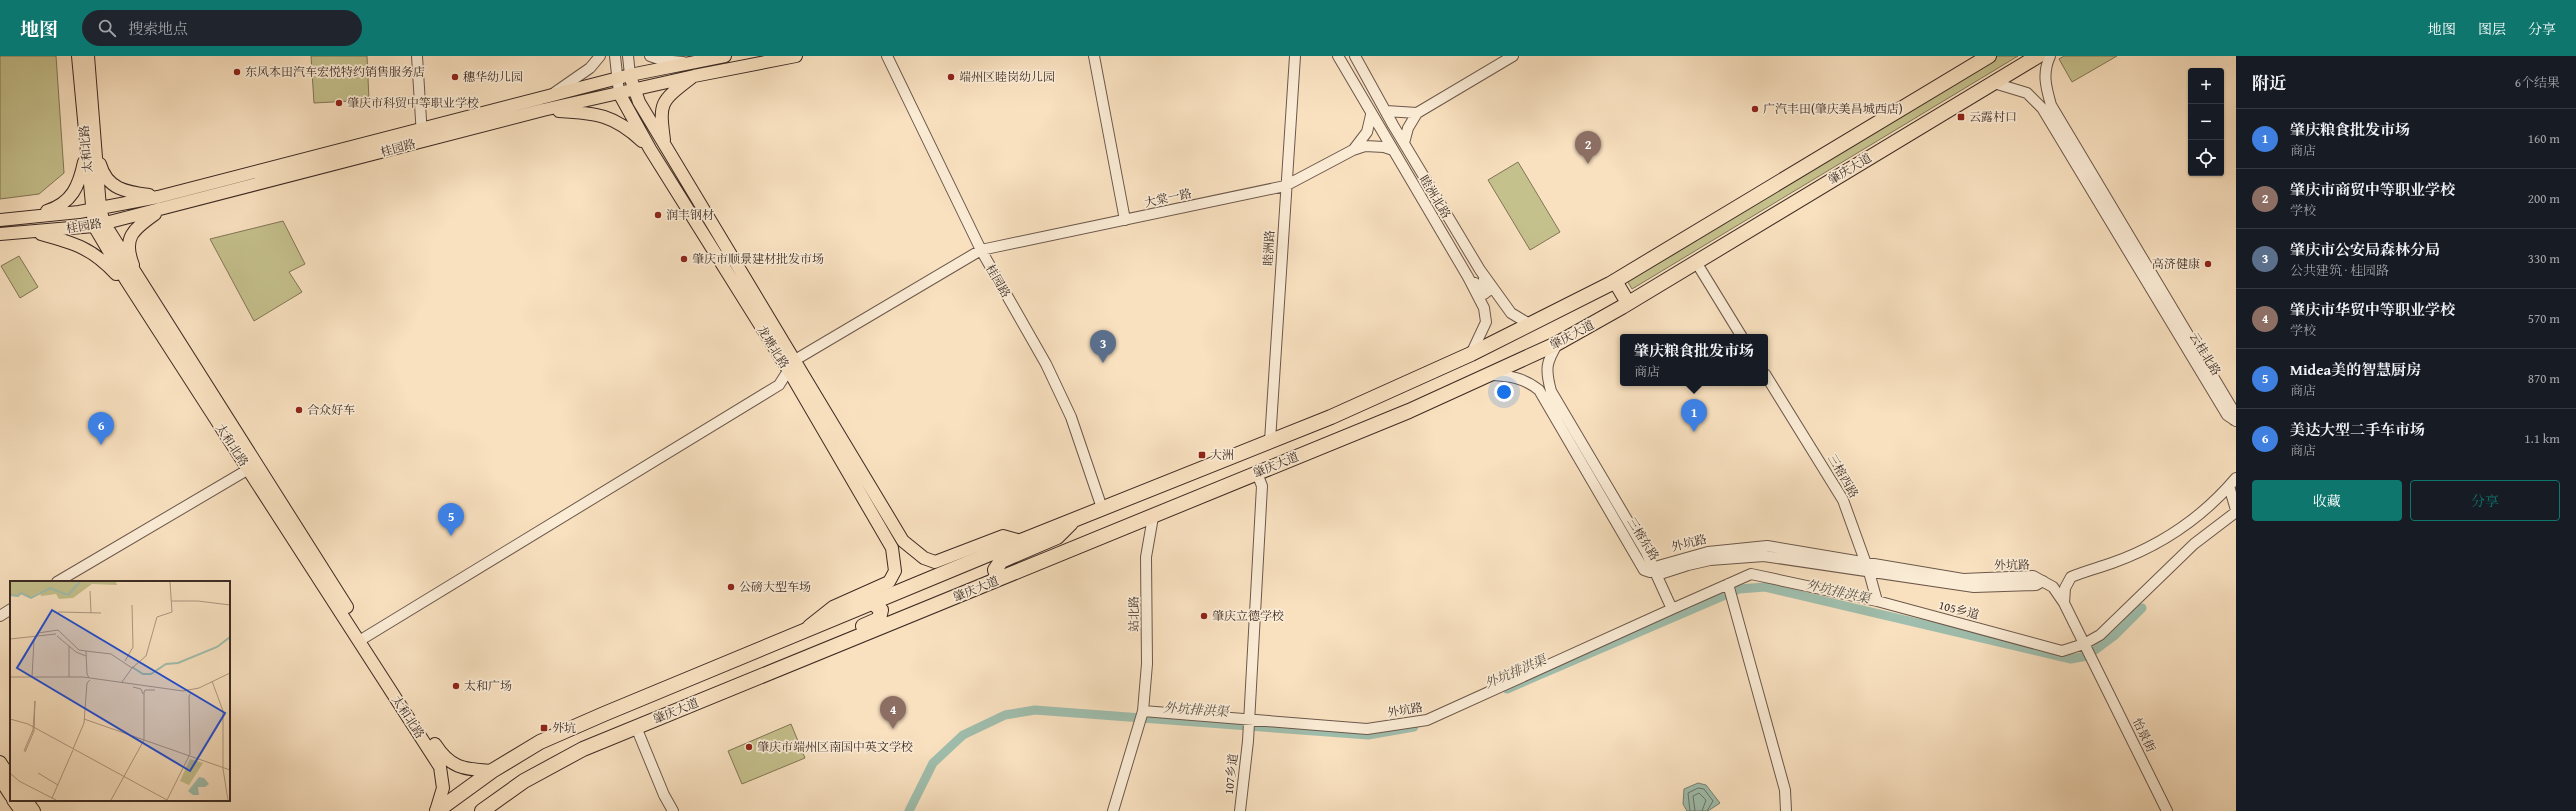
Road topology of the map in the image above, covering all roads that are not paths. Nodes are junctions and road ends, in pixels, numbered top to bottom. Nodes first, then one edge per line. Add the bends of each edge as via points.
1 (78, 56) edge
2 (88, 56) edge
3 (417, 56) edge
4 (600, 56) edge
5 (615, 56) edge
6 (628, 56) edge
7 (650, 56) edge
8 (725, 56) edge
9 (796, 56) edge
10 (887, 56) edge
11 (1094, 56) edge
12 (1295, 56) edge
13 (1338, 56) edge
14 (1355, 56) edge
15 (1513, 56) edge
16 (1989, 56) edge
17 (2038, 56) edge
18 (2050, 56) edge
19 (691, 63) junction
20 (630, 75) junction
21 (694, 76) junction
22 (616, 78) junction
23 (1994, 82) junction
24 (634, 90) junction
25 (620, 93) junction
26 (548, 98) junction
27 (2047, 106) junction
28 (543, 110) junction
29 (1386, 112) junction
30 (1417, 113) junction
31 (1371, 115) junction
32 (422, 129) junction
33 (422, 142) junction
34 (1404, 143) junction
35 (665, 146) junction
36 (91, 148) junction
37 (650, 149) junction
38 (1353, 150) junction
39 (1393, 150) junction
40 (1285, 186) junction
41 (158, 197) junction
42 (96, 209) junction
43 (161, 210) junction
44 (32, 216) junction
45 (0, 220) edge
46 (1126, 220) junction
47 (99, 225) junction
48 (32, 231) junction
49 (0, 234) edge
50 (981, 250) junction
51 (1696, 262) junction
52 (1480, 270) junction
53 (1468, 277) junction
54 (126, 280) junction
55 (1615, 281) junction
56 (140, 283) junction
57 (1628, 303) junction
58 (1531, 325) junction
59 (1740, 334) edge
60 (1558, 343) junction
61 (1470, 354) junction
62 (795, 360) junction
63 (789, 371) junction
64 (1492, 374) junction
65 (1768, 379) edge
66 (2235, 421) edge
67 (1270, 441) junction
68 (252, 467) junction
69 (1257, 473) junction
70 (2236, 478) edge
71 (2229, 486) junction
72 (1102, 508) junction
73 (2236, 511) edge
74 (1153, 517) junction
75 (1074, 519) junction
76 (1021, 541) junction
77 (1868, 567) junction
78 (1652, 571) junction
79 (998, 580) junction
80 (59, 581) edge
81 (2043, 581) joint
82 (1728, 584) junction
83 (1877, 601) junction
84 (873, 603) junction
85 (2064, 603) junction
86 (1672, 609) junction
87 (10, 610) edge
88 (0, 616) edge
89 (799, 634) junction
90 (363, 639) junction
91 (2084, 644) junction
92 (811, 656) junction
93 (1144, 711) junction
94 (1250, 720) junction
95 (636, 727) junction
96 (0, 762) edge
97 (492, 771) junction
98 (10, 777) edge
99 (0, 780) edge
100 (10, 795) edge
101 (14, 801) edge
102 (27, 801) edge
103 (21, 811) edge
104 (34, 811) edge
105 (437, 811) edge
106 (482, 811) edge
107 (674, 811) edge
108 (1113, 811) edge
109 (1240, 811) edge
110 (1786, 811) edge
111 (2167, 811) edge

1 - 36 main road, 太和北路
2 - 36 main road, 太和北路
3 - 32 street
4 - 26 street via 590,68
5 - 22 street
6 - 20 street
7 - 19 street
8 - 19 main road
9 - 21 main road, 桂园路
10 - 50 street, 桂园路
11 - 46 street
12 - 40 street, 睦洲路
13 - 31 street, 睦洲北路
14 - 29 street, 睦洲北路
15 - 30 street
16 - 55 highway, 肇庆大道
17 - 23 highway, 肇庆大道
18 - 27 street via 2045,66 2044,82
19 - 20 main road
20 - 22 main road
20 - 24 main road, 龙塘北路
21 - 24 main road, 桂园路
21 - 35 main road via 670,94 662,104
22 - 25 street
22 - 26 main road
23 - 27 street via 2027,93
23 - 51 highway, 肇庆大道
24 - 25 main road, 桂园路
24 - 35 main road, 龙塘北路
25 - 28 main road, 桂园路
25 - 37 main road
26 - 32 main road
27 - 66 street, 云桂北路 via 2227,415
28 - 33 main road, 桂园路
28 - 37 main road via 595,113 609,117 631,131
29 - 30 street
29 - 34 street, 睦洲北路
30 - 34 street via 1408,128
31 - 38 street via 1367,132
31 - 39 street, 睦洲北路
32 - 33 street
32 - 41 main road
33 - 43 main road, 桂园路
34 - 52 street, 睦洲北路
35 - 62 main road, 龙塘北路
36 - 41 main road via 103,173 113,186 127,192
36 - 42 main road, 太和北路
36 - 44 main road via 80,182 72,196 54,209
37 - 63 main road, 龙塘北路
38 - 39 street via 1376,146
38 - 40 street, 大棠一路
39 - 53 street, 睦洲北路
40 - 46 street, 大棠一路
40 - 67 street, 睦洲路
41 - 42 main road
42 - 44 main road
42 - 47 main road, 太和北路
43 - 47 main road, 桂园路
43 - 56 main road via 135,229 130,237 129,255
44 - 45 main road
46 - 50 street, 大棠一路
47 - 48 main road, 桂园路
47 - 54 main road, 太和北路
47 - 56 main road, 太和北路
48 - 49 main road, 桂园路
48 - 54 main road via 80,245 100,257 117,275
50 - 62 street, 大棠一路
50 - 72 street, 桂园路 via 1046,364 1071,417
51 - 57 highway, 肇庆大道
51 - 59 street
52 - 53 street via 1488,291 1484,294 1473,279
52 - 58 street, 睦洲北路 via 1511,313
53 - 61 street, 睦洲北路 via 1484,308 1486,322
54 - 68 main road, 太和北路
55 - 57 highway
55 - 58 highway, 肇庆大道
56 - 68 main road, 太和北路
57 - 60 highway, 肇庆大道
58 - 61 highway, 肇庆大道
60 - 64 highway, 肇庆大道
60 - 78 street, 三榕东路 via 1548,359 1546,374 1551,391
61 - 67 highway, 肇庆大道 via 1398,388
62 - 63 street
62 - 76 main road, 龙塘北路 via 903,541 924,558 935,562 1003,536
63 - 89 main road, 龙塘北路 via 892,548 895,571 889,582 834,607
63 - 90 street via 780,385
64 - 69 highway, 肇庆大道
64 - 78 street, 三榕东路 via 1516,376 1539,390
65 - 77 street, 三榕西路 via 1843,500
67 - 72 highway, 肇庆大道
68 - 80 street
68 - 90 main road, 太和北路
69 - 74 highway, 肇庆大道
69 - 94 street, 107乡道 via 1262,486
70 - 71 street
71 - 73 street, 105乡道
71 - 85 street via 2217,500 2185,526 2111,564 2086,570 2071,577 2065,588
72 - 75 highway, 肇庆大道
73 - 91 street, 105乡道 via 2194,544 2100,635
74 - 79 highway, 肇庆大道
74 - 93 street, 站北路 via 1146,557 1147,664
75 - 76 highway, 肇庆大道
75 - 79 highway via 1058,537 1001,561 995,570
76 - 84 highway, 肇庆大道
77 - 78 street, 外坑路 via 1764,556 1710,560
77 - 81 street, 外坑路 via 1974,588 2028,586
77 - 83 street, 三榕西路
78 - 86 street
79 - 92 highway, 肇庆大道
81 - 85 street, 怡景街 via 2054,587
82 - 83 street, 105乡道 via 1751,574
82 - 86 street, 105乡道
82 - 110 street via 1785,790
83 - 91 street, 105乡道 via 2062,651
84 - 89 highway, 肇庆大道
84 - 92 highway via 881,610 879,619 830,639
85 - 91 street, 怡景街
86 - 94 street, 外坑路 via 1426,720 1367,729
87 - 88 street
89 - 97 highway, 肇庆大道 via 540,742
90 - 97 main road, 太和北路 via 444,757 461,768
90 - 105 main road, 太和北路 via 440,767 443,788
91 - 111 street, 怡景街
92 - 95 highway, 肇庆大道
93 - 94 street, 外坑路
93 - 108 street, 站北路
94 - 109 street, 107乡道
95 - 106 highway, 肇庆大道 via 583,749 531,777
95 - 107 street via 664,795
96 - 98 main road
97 - 105 highway, 肇庆大道
99 - 100 main road
101 - 103 main road
102 - 104 main road

